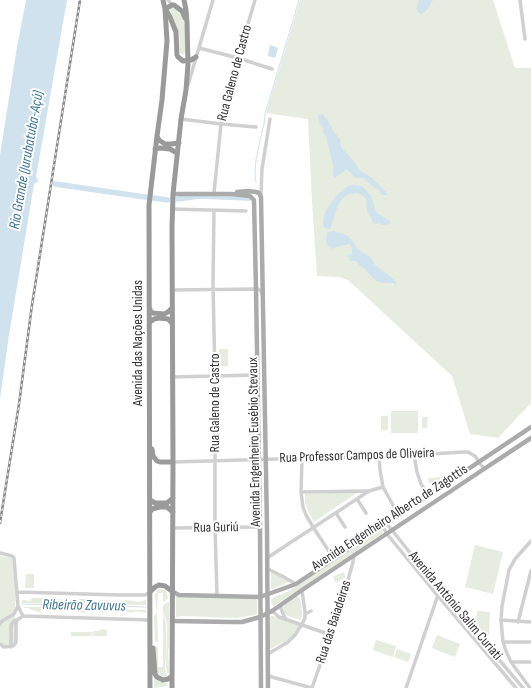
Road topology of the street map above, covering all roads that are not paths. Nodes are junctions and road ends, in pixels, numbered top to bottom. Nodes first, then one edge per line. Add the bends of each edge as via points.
1 (163, 0) edge
2 (168, 0) edge
3 (184, 0) edge
4 (213, 0) edge
5 (255, 0) edge
6 (520, 0) edge
7 (172, 5) junction
8 (165, 9) junction
9 (187, 23) junction
10 (525, 39) dead end
11 (199, 48) junction
12 (196, 57) junction
13 (238, 58) junction
14 (188, 60) junction
15 (272, 69) dead end
16 (186, 90) junction
17 (181, 119) junction
18 (270, 119) dead end
19 (221, 124) junction
20 (256, 127) dead end
21 (157, 136) junction
22 (179, 143) junction
23 (155, 149) junction
24 (177, 154) junction
25 (262, 184) junction
26 (256, 192) junction
27 (214, 194) junction
28 (231, 194) junction
29 (173, 195) junction
30 (261, 196) junction
31 (253, 199) junction
32 (172, 208) junction
33 (214, 210) junction
34 (246, 211) dead end
35 (256, 289) junction
36 (172, 290) junction
37 (213, 290) junction
38 (263, 296) junction
39 (150, 308) junction
40 (172, 308) junction
41 (150, 322) junction
42 (172, 322) junction
43 (215, 376) junction
44 (258, 376) junction
45 (172, 377) junction
46 (531, 427) edge
47 (150, 428) junction
48 (258, 428) junction
49 (266, 437) junction
50 (531, 438) edge
51 (414, 455) junction
52 (379, 456) junction
53 (302, 459) junction
54 (259, 460) junction
55 (266, 460) junction
56 (173, 462) junction
57 (215, 462) junction
58 (479, 462) junction
59 (484, 470) junction
60 (383, 487) junction
61 (369, 491) junction
62 (301, 492) junction
63 (429, 496) junction
64 (173, 498) junction
65 (356, 499) junction
66 (150, 500) junction
67 (150, 512) junction
68 (173, 512) junction
69 (336, 513) junction
70 (366, 513) dead end
71 (399, 516) junction
72 (385, 525) junction
73 (215, 527) junction
74 (313, 527) junction
75 (345, 527) dead end
76 (173, 528) junction
77 (260, 528) junction
78 (392, 531) junction
79 (268, 533) junction
80 (387, 534) junction
81 (531, 541) edge
82 (401, 542) junction
83 (395, 544) junction
84 (0, 553) edge
85 (354, 555) junction
86 (268, 558) junction
87 (334, 559) junction
88 (268, 569) junction
89 (531, 571) edge
90 (430, 578) junction
91 (426, 582) junction
92 (296, 584) junction
93 (302, 590) junction
94 (440, 590) junction
95 (18, 592) junction
96 (150, 592) junction
97 (173, 592) junction
98 (267, 595) junction
99 (217, 596) junction
100 (437, 596) junction
101 (260, 597) junction
102 (281, 605) junction
103 (18, 606) junction
104 (456, 609) junction
105 (15, 611) junction
106 (311, 611) dead end
107 (270, 612) junction
108 (452, 613) junction
109 (305, 614) junction
110 (260, 617) junction
111 (20, 618) junction
112 (285, 618) junction
113 (150, 620) junction
114 (501, 620) junction
115 (172, 621) junction
116 (518, 622) junction
117 (531, 622) edge
118 (0, 624) edge
119 (302, 624) junction
120 (150, 632) junction
121 (261, 634) junction
122 (331, 634) junction
123 (268, 638) junction
124 (503, 642) junction
125 (531, 642) edge
126 (0, 644) edge
127 (268, 654) junction
128 (511, 662) junction
129 (531, 662) edge
130 (172, 676) junction
131 (268, 676) junction
132 (529, 684) edge
133 (150, 688) edge
134 (172, 688) edge
135 (261, 688) edge
136 (268, 688) edge
137 (312, 688) edge
138 (406, 688) edge
139 (516, 688) edge
140 (523, 688) edge
141 (530, 688) edge

1 - 8 highway, Avenida das Nações Unidas
2 - 7 street
3 - 9 highway
4 - 11 street
5 - 13 street, Rua Galeno de Castro
6 - 10 street
7 - 8 highway
7 - 9 highway via 182,11
8 - 14 highway via 176,32 176,55 181,60
8 - 21 highway, Avenida das Nações Unidas via 167,42
9 - 14 highway
11 - 12 street
11 - 13 street
12 - 14 highway
12 - 16 street
13 - 15 street
13 - 19 street, Rua Galeno de Castro
14 - 16 highway
16 - 17 highway
17 - 19 street
17 - 22 highway
18 - 25 street, Avenida Engenheiro Eusébio Stevaux
19 - 20 street
19 - 27 street, Rua Galeno de Castro
21 - 22 highway via 165,144
21 - 23 highway, Avenida das Nações Unidas
22 - 24 highway
23 - 24 highway via 170,149
23 - 39 highway, Avenida das Nações Unidas via 150,197
24 - 29 highway
25 - 26 street, Avenida Engenheiro Eusébio Stevaux
25 - 30 street, Avenida Engenheiro Eusébio Stevaux
26 - 28 main road
26 - 30 main road
26 - 31 street, Avenida Engenheiro Eusébio Stevaux
27 - 28 main road
27 - 29 main road
28 - 31 main road via 247,195
29 - 32 highway
30 - 31 street via 258,200
30 - 38 main road, Avenida Engenheiro Eusébio Stevaux
31 - 35 main road, Avenida Engenheiro Eusébio Stevaux
32 - 33 street
32 - 36 highway
33 - 34 street
33 - 37 street, Rua Galeno de Castro
35 - 37 street
35 - 38 street via 261,291
35 - 44 main road, Avenida Engenheiro Eusébio Stevaux
36 - 37 street
36 - 40 highway
37 - 43 street, Rua Galeno de Castro
38 - 49 main road, Avenida Engenheiro Eusébio Stevaux
39 - 40 highway via 150,312 164,314
39 - 41 highway, Avenida das Nações Unidas
40 - 42 highway
41 - 42 highway via 154,318 159,318
41 - 47 highway, Avenida das Nações Unidas
42 - 45 highway
43 - 44 street
43 - 45 street
43 - 57 street, Rua Galeno de Castro
44 - 48 main road, Avenida Engenheiro Eusébio Stevaux
45 - 56 highway
46 - 58 main road, Avenida Engenheiro Alberto de Zagottis
47 - 56 highway via 154,458 160,462
47 - 66 highway, Avenida das Nações Unidas
48 - 49 main road
48 - 54 main road, Avenida Engenheiro Eusébio Stevaux
49 - 55 main road, Avenida Engenheiro Eusébio Stevaux
50 - 59 main road, Avenida Engenheiro Alberto de Zagottis
51 - 52 street, Rua Professor Campos de Oliveira
51 - 58 street, Rua Professor Campos de Oliveira via 468,452
51 - 63 street via 416,472
52 - 53 street, Rua Professor Campos de Oliveira
52 - 60 street
53 - 55 street, Rua Professor Campos de Oliveira
53 - 62 street
54 - 55 street, Rua Professor Campos de Oliveira
54 - 57 street, Rua Professor Campos de Oliveira
54 - 77 main road, Avenida Engenheiro Eusébio Stevaux
55 - 79 main road, Avenida Engenheiro Eusébio Stevaux
56 - 57 street, Rua Professor Campos de Oliveira
56 - 64 highway
57 - 73 street, Rua Galeno de Castro
58 - 59 street, Rua Professor Campos de Oliveira
58 - 63 main road, Avenida Engenheiro Alberto de Zagottis
59 - 78 main road, Avenida Engenheiro Alberto de Zagottis
60 - 61 street
60 - 71 street
61 - 62 street
61 - 65 street
62 - 74 street via 303,507
63 - 71 main road, Avenida Engenheiro Alberto de Zagottis
64 - 66 highway via 167,502 156,503
64 - 68 highway
65 - 69 street
65 - 70 street
66 - 67 highway, Avenida das Nações Unidas
67 - 68 highway via 152,509 167,507
67 - 96 highway, Avenida das Nações Unidas
68 - 76 highway
69 - 74 street
69 - 75 street
71 - 72 main road, Avenida Engenheiro Alberto de Zagottis
72 - 78 street, Avenida Antônio Salim Curiati
72 - 80 street, Avenida Antônio Salim Curiati
72 - 87 main road, Avenida Engenheiro Alberto de Zagottis
73 - 76 street, Rua Guriú
73 - 77 street, Rua Guriú
73 - 99 street, Rua Galeno de Castro
74 - 86 street
74 - 87 street
76 - 97 highway
77 - 79 main road via 264,528
77 - 101 main road, Avenida Engenheiro Eusébio Stevaux
78 - 80 main road, Avenida Engenheiro Alberto de Zagottis
78 - 82 street, Avenida Antônio Salim Curiati
79 - 86 main road, Avenida Engenheiro Eusébio Stevaux
80 - 83 street, Avenida Antônio Salim Curiati
80 - 85 main road, Avenida Engenheiro Alberto de Zagottis
81 - 114 street via 509,570
82 - 83 street
82 - 90 street, Avenida Antônio Salim Curiati
83 - 91 street, Avenida Antônio Salim Curiati
84 - 95 street via 14,558
85 - 93 main road, Avenida Engenheiro Alberto de Zagottis
85 - 122 street, Rua das Baiadeiras
86 - 88 main road, Avenida Engenheiro Eusébio Stevaux
87 - 92 main road, Avenida Engenheiro Alberto de Zagottis
88 - 92 street
88 - 98 main road, Avenida Engenheiro Eusébio Stevaux
89 - 116 street
90 - 91 street
90 - 94 street, Avenida Antônio Salim Curiati
91 - 100 street, Avenida Antônio Salim Curiati
92 - 98 main road, Avenida Engenheiro Alberto de Zagottis
93 - 102 main road, Avenida Engenheiro Alberto de Zagottis
93 - 109 street
94 - 100 street
94 - 104 street, Avenida Antônio Salim Curiati
95 - 96 street via 145,595
95 - 103 street
96 - 97 highway via 159,585
96 - 113 highway, Avenida das Nações Unidas
97 - 99 main road, Avenida Engenheiro Alberto de Zagottis via 179,595
97 - 115 highway
98 - 101 main road, Avenida Engenheiro Alberto de Zagottis
98 - 107 main road, Avenida Engenheiro Eusébio Stevaux
99 - 101 main road, Avenida Engenheiro Alberto de Zagottis
100 - 108 street, Avenida Antônio Salim Curiati
100 - 138 street
101 - 110 main road, Avenida Engenheiro Eusébio Stevaux
102 - 107 main road, Avenida Engenheiro Alberto de Zagottis
102 - 112 street
103 - 105 street
103 - 111 street
104 - 108 street
104 - 140 street, Avenida Antônio Salim Curiati
105 - 111 street
105 - 118 street
106 - 109 street
107 - 110 main road, Avenida Engenheiro Alberto de Zagottis
107 - 112 street
107 - 123 main road, Avenida Engenheiro Eusébio Stevaux
108 - 139 street, Avenida Antônio Salim Curiati
109 - 119 street
110 - 115 main road, Avenida Engenheiro Alberto de Zagottis via 242,622
110 - 121 main road, Avenida Engenheiro Eusébio Stevaux
111 - 113 street
111 - 126 street via 16,625 16,642 13,646 4,647
112 - 119 street
113 - 120 highway, Avenida das Nações Unidas
114 - 116 street
114 - 124 street
115 - 130 highway
116 - 117 street
119 - 122 street
119 - 127 street via 288,642
120 - 130 highway via 153,637 155,674 160,680
120 - 133 highway, Avenida das Nações Unidas
121 - 123 main road
121 - 135 main road, Avenida Engenheiro Eusébio Stevaux
122 - 137 street, Rua das Baiadeiras
123 - 127 main road, Avenida Engenheiro Eusébio Stevaux
124 - 125 street
124 - 128 street
127 - 131 main road, Avenida Engenheiro Eusébio Stevaux
128 - 129 street
128 - 132 street
130 - 134 highway
131 - 136 main road, Avenida Engenheiro Eusébio Stevaux
131 - 137 street
132 - 141 street

